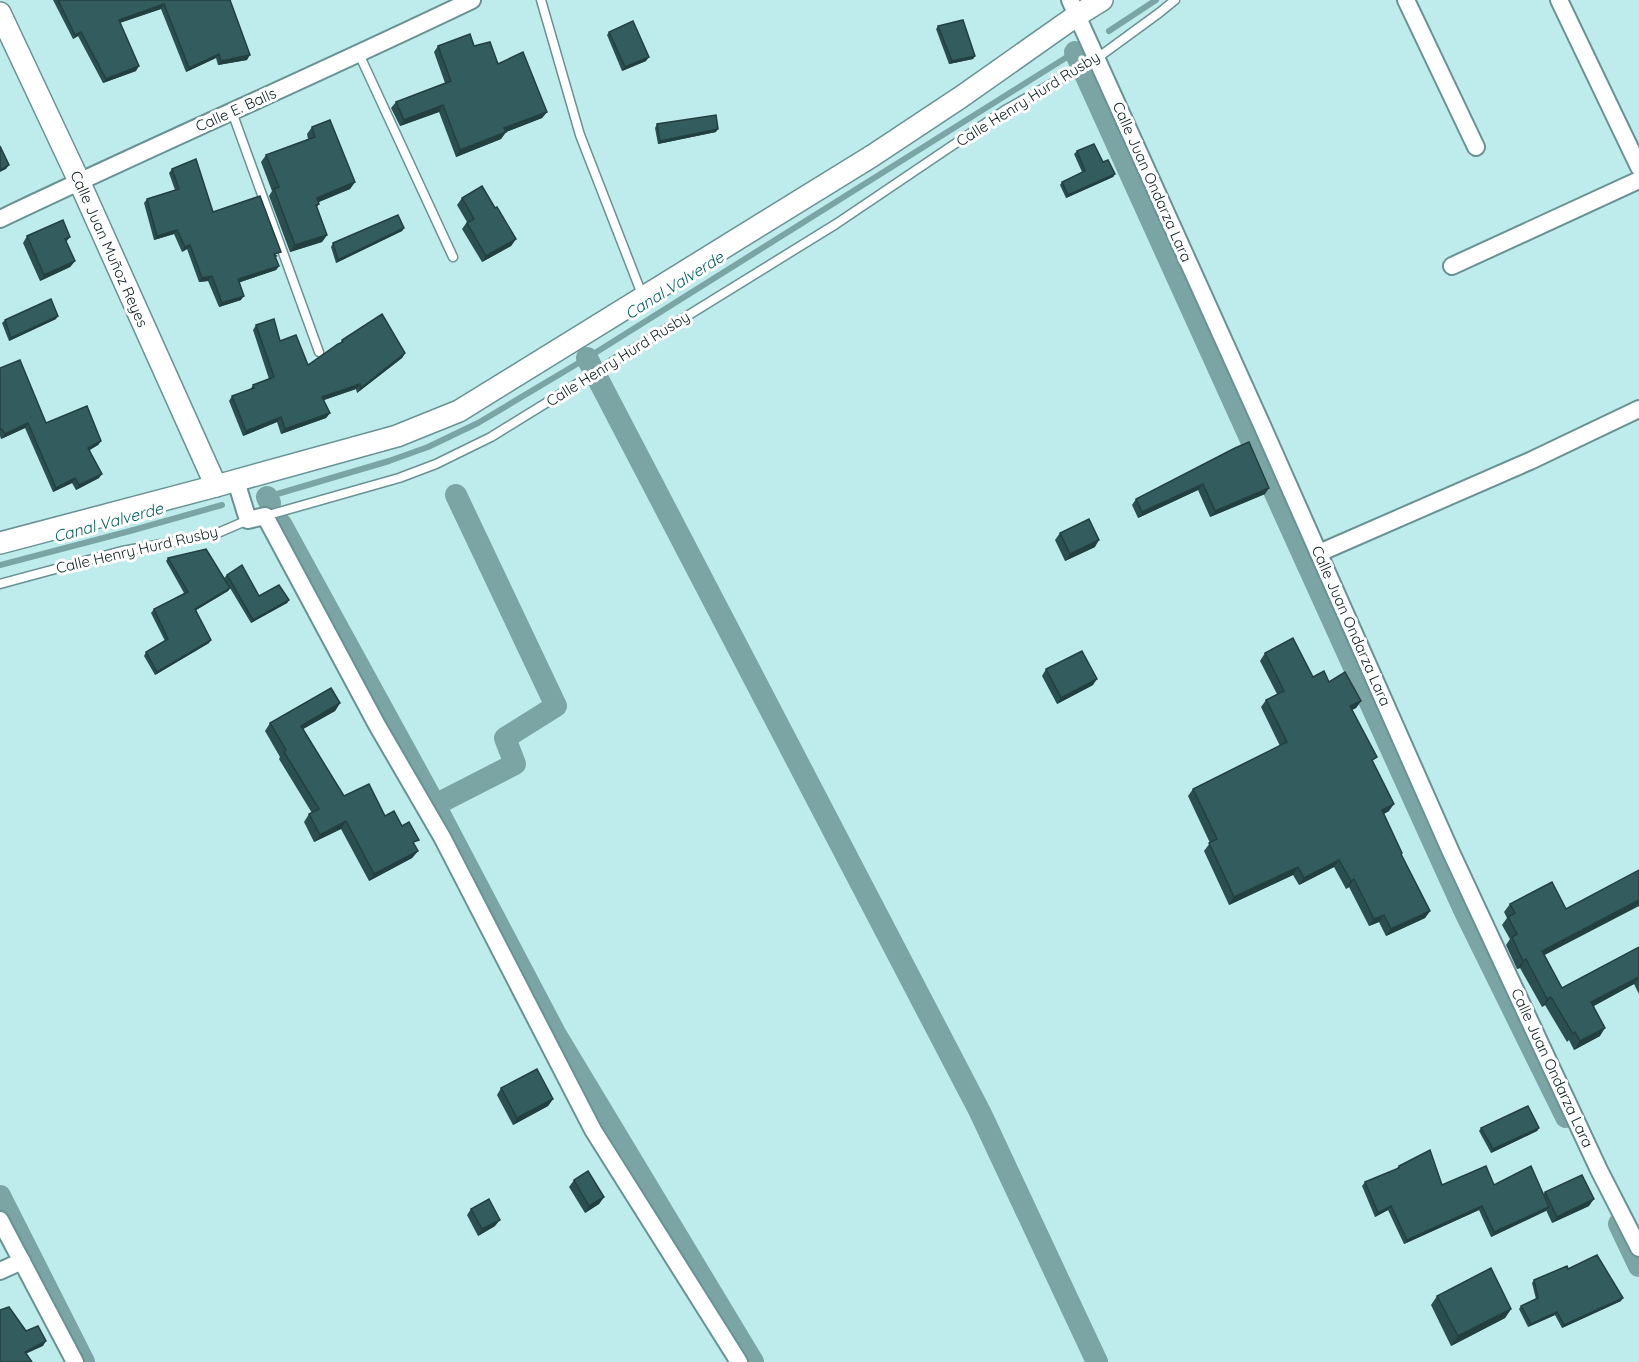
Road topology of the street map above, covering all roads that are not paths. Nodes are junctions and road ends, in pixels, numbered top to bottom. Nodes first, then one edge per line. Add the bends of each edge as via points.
1 (472, 0) edge
2 (541, 0) edge
3 (1102, 0) edge
4 (1175, 0) edge
5 (1406, 0) edge
6 (1559, 0) edge
7 (1073, 8) edge
8 (0, 13) edge
9 (359, 54) junction
10 (1096, 59) junction
11 (232, 112) junction
12 (1476, 147) dead end
13 (1638, 160) edge
14 (1639, 180) edge
15 (79, 181) junction
16 (0, 219) edge
17 (453, 258) dead end
18 (1452, 266) dead end
19 (644, 298) junction
20 (319, 352) dead end
21 (1639, 409) edge
22 (226, 484) junction
23 (265, 516) junction
24 (248, 520) junction
25 (0, 543) edge
26 (1319, 553) junction
27 (0, 584) edge
28 (0, 1220) edge
29 (1639, 1248) edge
30 (22, 1261) junction
31 (0, 1271) edge
32 (75, 1362) edge
33 (739, 1362) edge

1 - 9 street, Calle E. Balls
2 - 19 lane via 580,135
3 - 7 street
4 - 10 lane, Calle Henry Hurd Rusby
5 - 12 street
6 - 13 street
7 - 10 street, Calle Juan Ondarza Lara
7 - 19 street via 961,97
8 - 15 street, Calle Juan Muñoz Reyes
9 - 11 street, Calle E. Balls
9 - 17 lane
10 - 23 lane, Calle Henry Hurd Rusby via 1005,110 836,224 491,437 399,478
10 - 26 street, Calle Juan Ondarza Lara
11 - 15 street, Calle E. Balls
11 - 20 lane
14 - 18 street
15 - 16 street, Calle E. Balls
15 - 22 street, Calle Juan Muñoz Reyes
19 - 22 street via 459,411 397,436
21 - 26 street
22 - 24 street
22 - 25 street
23 - 24 street, Calle Henry Hurd Rusby
23 - 33 street via 442,837 593,1130
24 - 27 lane, Calle Henry Hurd Rusby via 213,535 122,551
26 - 29 street, Calle Juan Ondarza Lara via 1450,850
28 - 30 street
30 - 31 street
30 - 32 street

